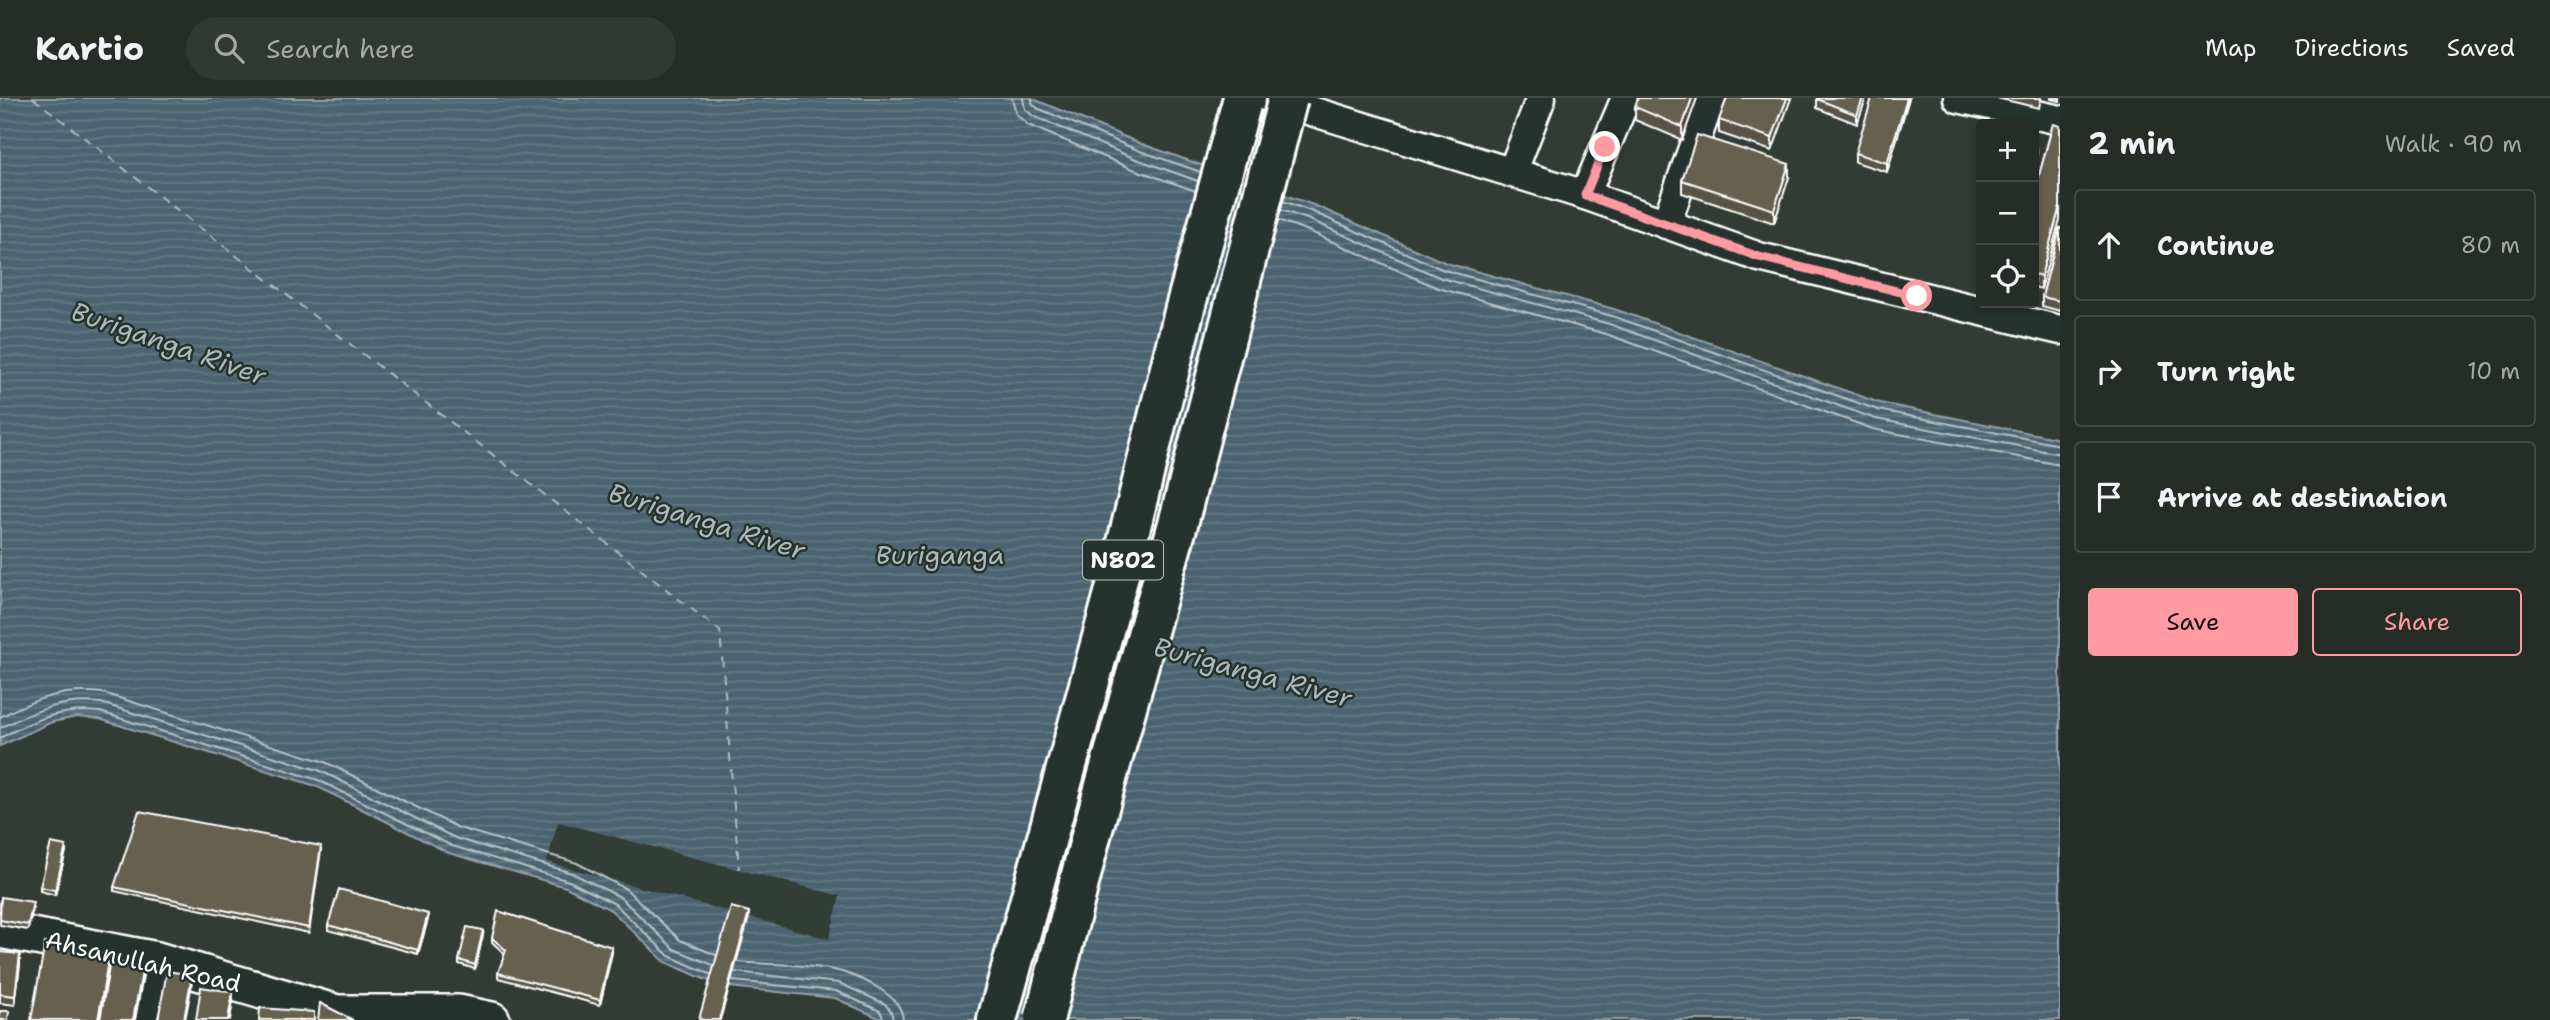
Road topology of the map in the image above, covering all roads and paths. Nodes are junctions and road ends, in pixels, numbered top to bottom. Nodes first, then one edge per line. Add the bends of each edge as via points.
1 (1243, 98) edge
2 (1269, 98) edge
3 (1541, 98) edge
4 (1626, 98) edge
5 (1712, 98) edge
6 (1958, 98) edge
7 (1308, 103) edge
8 (2060, 120) edge
9 (1512, 173) junction
10 (1585, 195) junction
11 (1666, 224) junction
12 (2060, 330) edge
13 (0, 930) edge
14 (157, 960) junction
15 (469, 1018) edge
16 (142, 1020) edge
17 (997, 1020) edge
18 (1044, 1020) edge

1 - 17 highway, N802
2 - 7 street
3 - 9 street
4 - 10 street
5 - 11 street
6 - 8 street
7 - 9 street
7 - 18 highway, N802, bridge via 1179,520
9 - 10 street
10 - 11 street
11 - 12 street via 1759,257
13 - 14 street, Ahsanullah Road
14 - 15 street, Ahsanullah Road via 337,1013
14 - 16 street

